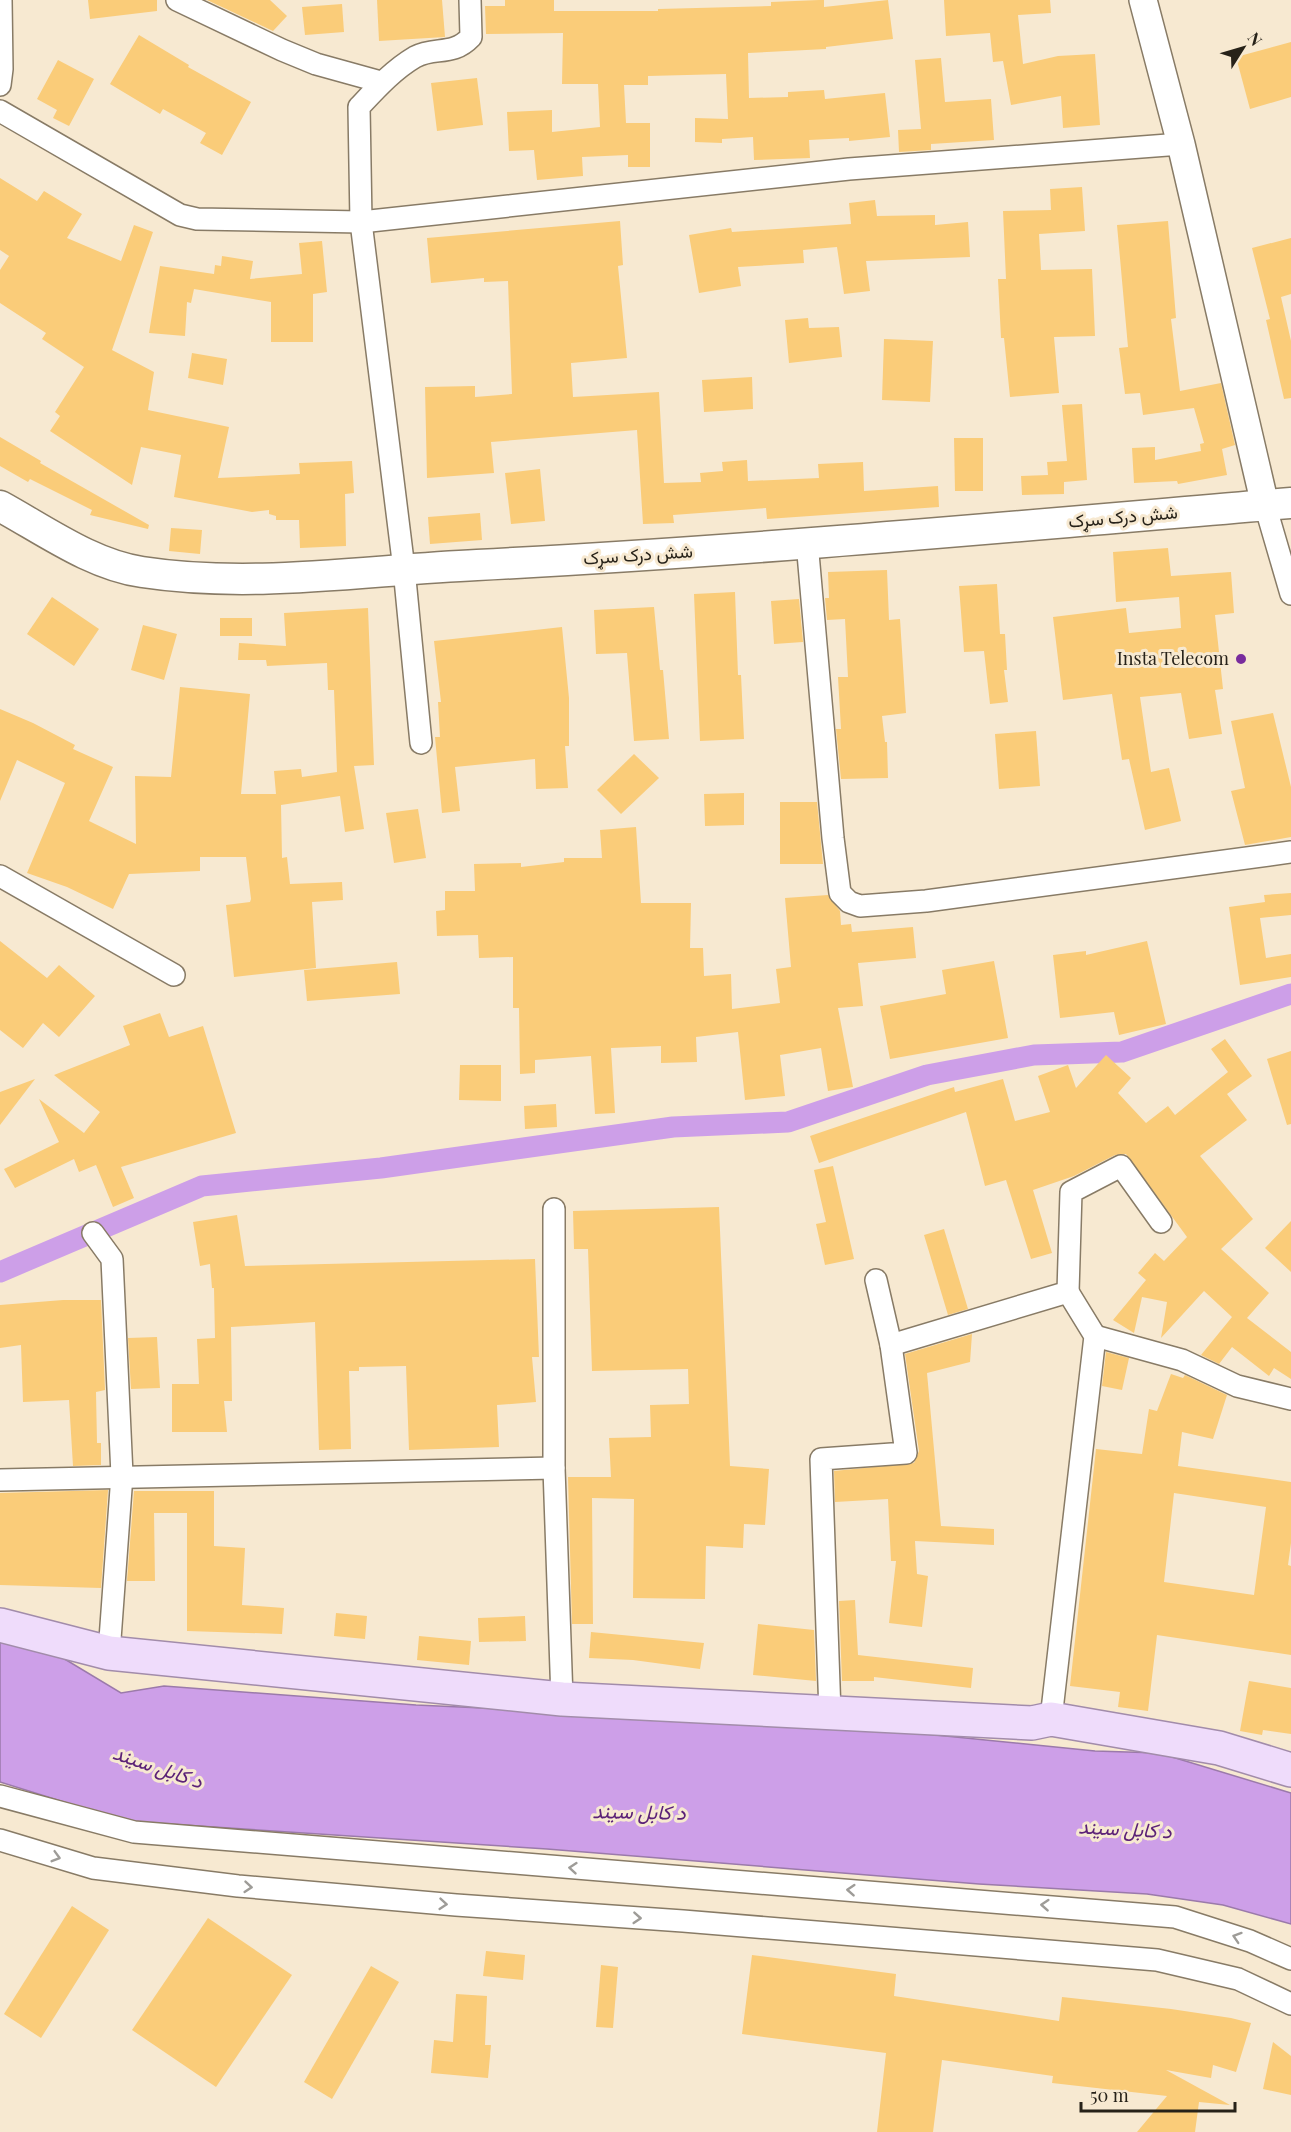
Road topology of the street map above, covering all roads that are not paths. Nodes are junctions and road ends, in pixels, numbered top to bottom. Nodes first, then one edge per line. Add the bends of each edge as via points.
1 (1, 0) edge
2 (177, 0) edge
3 (470, 0) edge
4 (1143, 0) edge
5 (381, 82) junction
6 (0, 85) edge
7 (0, 111) edge
8 (1181, 144) junction
9 (361, 222) junction
10 (1278, 504) edge
11 (0, 506) edge
12 (807, 542) junction
13 (404, 569) junction
14 (1291, 594) edge
15 (421, 742) dead end
16 (1291, 852) edge
17 (0, 876) edge
18 (174, 975) dead end
19 (554, 1209) dead end
20 (1161, 1222) dead end
21 (93, 1233) dead end
22 (876, 1280) dead end
23 (1068, 1292) junction
24 (1095, 1336) junction
25 (891, 1345) junction
26 (1291, 1399) edge
27 (554, 1468) junction
28 (122, 1475) junction
29 (0, 1480) edge
30 (0, 1625) edge
31 (109, 1653) junction
32 (562, 1699) junction
33 (830, 1713) junction
34 (1051, 1719) junction
35 (1291, 1770) edge
36 (0, 1796) edge
37 (0, 1840) edge
38 (1291, 1959) edge
39 (1291, 2004) edge

1 - 6 street
2 - 5 street via 316,64
3 - 5 street via 471,38 462,48 417,56
4 - 8 street
5 - 9 street via 359,107
7 - 9 street via 180,215 197,219
8 - 9 street via 849,169
8 - 10 street
9 - 13 street
10 - 12 main road, شش درک سړک
10 - 14 street
11 - 13 main road, شش درک سړک via 93,557 140,572 216,578 309,578
12 - 13 main road, شش درک سړک
12 - 16 street via 833,838 840,893 849,902 860,906 926,901
13 - 15 street
17 - 18 street
19 - 27 street
20 - 23 street via 1121,1166 1071,1192
21 - 28 street via 112,1259
22 - 25 street
23 - 24 street
23 - 25 street
24 - 26 street via 1182,1360 1237,1386
24 - 34 street
25 - 33 street via 906,1453 821,1459
27 - 28 street
27 - 32 street
28 - 29 street
28 - 31 street
30 - 31 main road
31 - 32 main road
32 - 33 main road
33 - 34 main road via 1032,1723
34 - 35 main road via 1219,1748
38 -> 36 street via 1175,1917 134,1832
37 -> 39 street via 93,1868 238,1886 1157,1960 1238,1979

